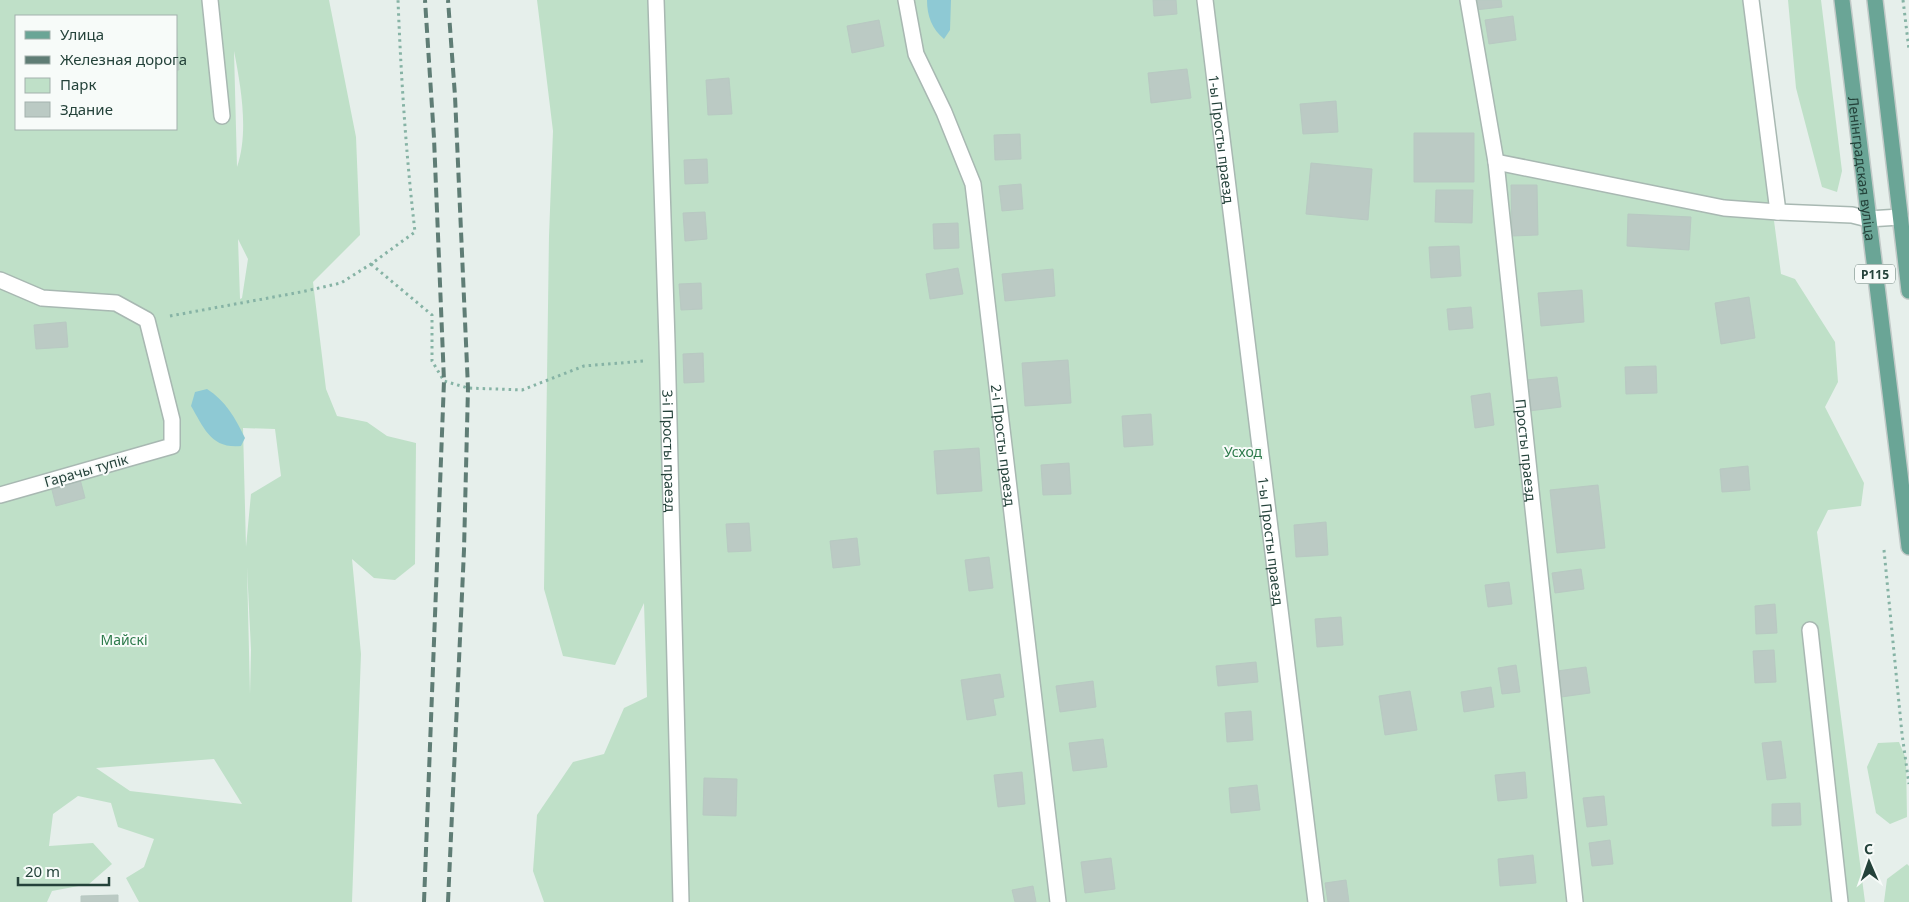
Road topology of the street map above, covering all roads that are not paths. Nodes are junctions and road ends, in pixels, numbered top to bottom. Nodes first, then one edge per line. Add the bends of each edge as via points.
1 (210, 0) edge
2 (656, 0) edge
3 (906, 0) edge
4 (1205, 0) edge
5 (1468, 0) edge
6 (1751, 0) edge
7 (1842, 0) edge
8 (1875, 0) edge
9 (222, 116) dead end
10 (1496, 162) junction
11 (1903, 186) edge
12 (1778, 212) junction
13 (1900, 217) junction
14 (1868, 219) junction
15 (0, 280) edge
16 (1909, 291) edge
17 (1905, 491) edge
18 (0, 495) edge
19 (1909, 547) edge
20 (1810, 630) dead end
21 (681, 902) edge
22 (1058, 902) edge
23 (1316, 902) edge
24 (1575, 902) edge
25 (1840, 902) edge

1 - 9 street
2 - 21 street, 3-і Просты праезд
3 - 22 street, 2-і Просты праезд via 916,54 973,184
4 - 23 street, 1-ы Просты праезд
5 - 10 street, Просты праезд
6 - 12 street
7 - 14 main road, Ленінградская вуліца / Р115
8 - 11 main road, Р115
10 - 12 street via 1724,208
10 - 24 street, Просты праезд
11 - 13 main road, Р115
12 - 14 street via 1852,215
13 - 14 street
13 - 16 main road, Р115
14 - 17 main road, Ленінградская вуліца / Р115
15 - 18 street, Гарачы тупік via 42,298 116,303 147,320 172,420 172,446
17 - 19 main road, Ленінградская вуліца / Р115
20 - 25 street

